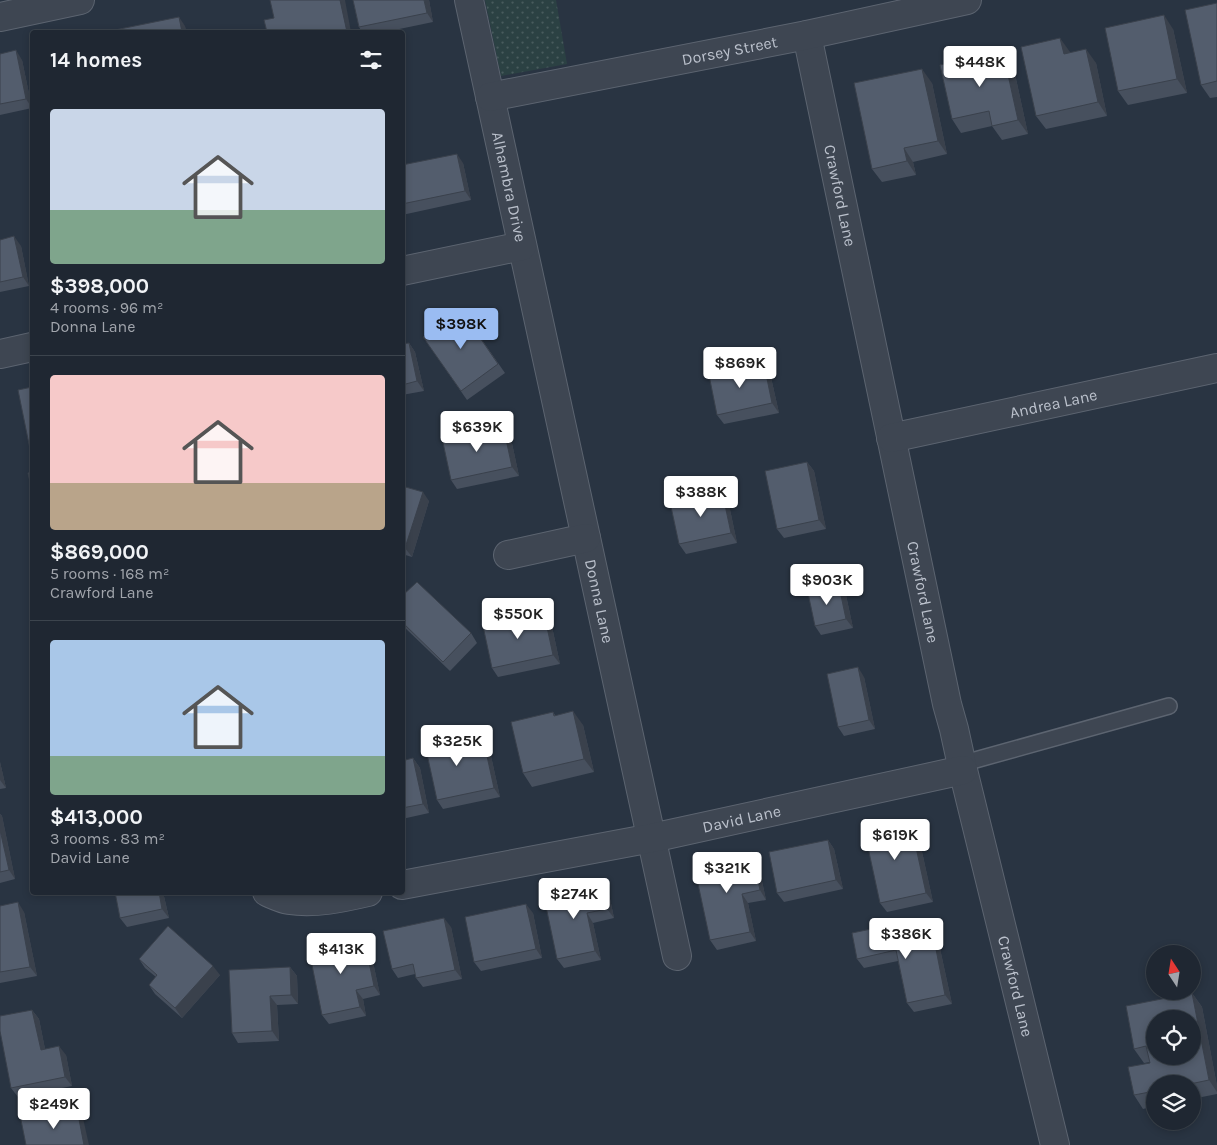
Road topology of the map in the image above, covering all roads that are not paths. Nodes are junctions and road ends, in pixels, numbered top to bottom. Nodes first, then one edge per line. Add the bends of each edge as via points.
1 (80, 0) edge
2 (468, 0) edge
3 (967, 0) edge
4 (0, 18) edge
5 (806, 35) junction
6 (490, 97) junction
7 (522, 246) junction
8 (405, 270) edge
9 (30, 347) edge
10 (0, 354) edge
11 (1217, 368) edge
12 (891, 438) junction
13 (586, 538) junction
14 (508, 554) dead end
15 (1169, 706) dead end
16 (962, 767) junction
17 (652, 838) junction
18 (405, 883) edge
19 (275, 895) edge
20 (356, 895) edge
21 (677, 956) dead end
22 (1055, 1145) edge

1 - 4 street
2 - 6 street
3 - 5 street, Dorsey Street
5 - 6 street, Dorsey Street
5 - 12 street, Crawford Lane
6 - 7 street, Alhambra Drive
7 - 8 street, Alhambra Drive
7 - 13 street, Donna Lane
9 - 10 street
11 - 12 street, Andrea Lane
12 - 16 street, Crawford Lane
13 - 14 street
13 - 17 street, Donna Lane
15 - 16 lane
16 - 17 street, David Lane
16 - 22 street, Crawford Lane
17 - 18 street, David Lane
17 - 21 street, Donna Lane
19 - 20 street via 288,900 314,901

